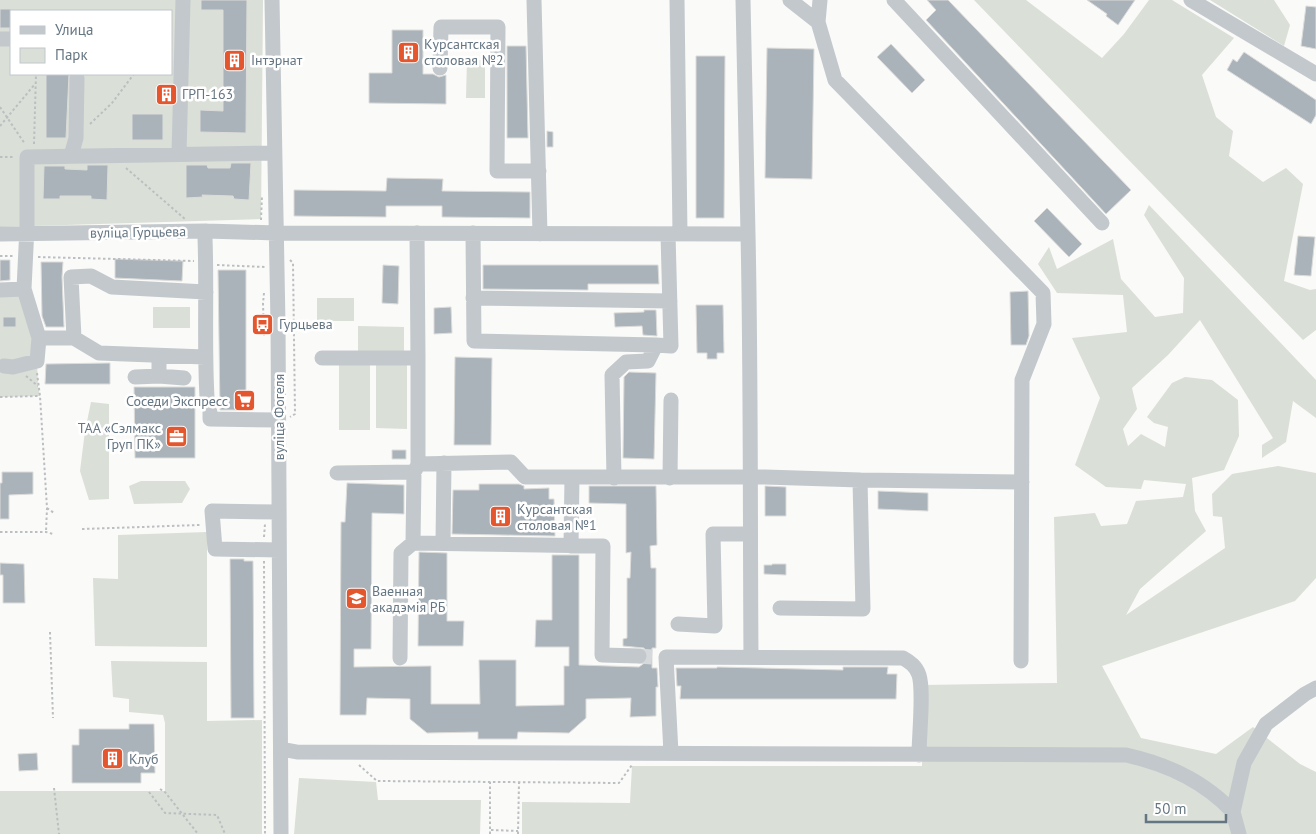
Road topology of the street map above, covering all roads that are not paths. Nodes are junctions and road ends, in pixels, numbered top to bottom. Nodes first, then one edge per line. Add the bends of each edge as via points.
1 (183, 0) edge
2 (272, 0) edge
3 (534, 0) edge
4 (677, 0) edge
5 (743, 0) edge
6 (790, 0) edge
7 (820, 0) edge
8 (894, 0) edge
9 (1191, 0) edge
10 (818, 22) junction
11 (176, 38) edge
12 (440, 68) dead end
13 (1316, 74) edge
14 (77, 78) dead end
15 (274, 153) junction
16 (179, 154) junction
17 (71, 156) junction
18 (539, 171) junction
19 (1102, 223) dead end
20 (206, 231) junction
21 (276, 233) junction
22 (417, 233) junction
23 (473, 233) junction
24 (0, 234) edge
25 (27, 234) junction
26 (540, 234) junction
27 (674, 234) junction
28 (748, 234) junction
29 (24, 289) junction
30 (0, 290) edge
31 (206, 292) junction
32 (473, 298) junction
33 (670, 301) junction
34 (39, 338) junction
35 (74, 338) junction
36 (656, 345) junction
37 (159, 356) junction
38 (205, 357) junction
39 (322, 358) dead end
40 (418, 358) junction
41 (4, 366) dead end
42 (159, 376) junction
43 (134, 377) dead end
44 (184, 378) dead end
45 (207, 397) dead end
46 (671, 400) dead end
47 (210, 412) dead end
48 (284, 419) junction
49 (444, 463) junction
50 (416, 468) junction
51 (337, 472) dead end
52 (572, 477) junction
53 (614, 478) junction
54 (670, 478) junction
55 (750, 478) junction
56 (860, 480) junction
57 (1022, 482) junction
58 (279, 512) junction
59 (750, 534) junction
60 (413, 542) junction
61 (443, 543) junction
62 (571, 546) junction
63 (279, 550) junction
64 (780, 608) dead end
65 (678, 624) dead end
66 (652, 657) junction
67 (751, 657) junction
68 (400, 658) dead end
69 (1021, 661) dead end
70 (1316, 688) edge
71 (281, 749) junction
72 (671, 753) junction
73 (919, 754) junction
74 (1233, 812) junction
75 (281, 834) edge
76 (1239, 834) edge

1 - 11 street
2 - 15 street, вуліца Фогеля
3 - 18 street
4 - 27 street
5 - 28 street
6 - 10 street
7 - 10 street
8 - 19 street
9 - 13 street
10 - 57 street via 834,80 1043,293 1044,324 1022,380
11 - 16 street
12 - 18 street via 441,27 498,27 497,171
14 - 17 street via 76,138
15 - 16 street
15 - 21 street, вуліца Фогеля
16 - 17 street
17 - 25 street via 27,157
18 - 26 street
20 - 21 street, вуліца Гурцьева
20 - 25 street, вуліца Гурцьева
20 - 31 street
21 - 22 street, вуліца Гурцьева
21 - 48 street, вуліца Фогеля
22 - 23 street, вуліца Гурцьева
22 - 40 street
23 - 26 street, вуліца Гурцьева
23 - 32 street
24 - 25 street, вуліца Гурцьева
25 - 29 street
26 - 27 street, вуліца Гурцьева
27 - 28 street, вуліца Гурцьева
27 - 33 street
28 - 55 street
29 - 30 street
29 - 34 street
31 - 35 street via 112,287 91,276 71,276
31 - 38 street
32 - 33 street
32 - 36 street via 474,341
33 - 36 street via 671,346
34 - 35 street
34 - 41 street via 37,361
35 - 37 street via 99,353
36 - 53 street via 648,361 626,362 612,375
37 - 38 street
37 - 42 street
38 - 45 street
39 - 40 street
40 - 50 street
42 - 43 street
42 - 44 street
46 - 54 street
47 - 48 street via 210,419
48 - 58 street, вуліца Фогеля
49 - 50 street
49 - 52 street via 511,462 525,477
49 - 61 street
50 - 51 street
50 - 60 street
52 - 53 street
52 - 62 street
53 - 54 street
54 - 55 street
55 - 56 street
55 - 59 street
56 - 57 street
56 - 64 street via 863,610
57 - 69 street
58 - 63 street, вуліца Фогеля
58 - 63 street via 243,505 213,511 216,549
59 - 65 street via 712,534 715,626
59 - 67 street
60 - 61 street
60 - 68 street via 401,553
61 - 62 street
62 - 66 street via 603,546 602,655
63 - 71 street, вуліца Фогеля
66 - 67 street
66 - 72 street
67 - 73 street via 903,658 913,664 919,675
70 - 74 street via 1266,724 1244,763
71 - 72 street via 298,752
71 - 75 street, вуліца Фогеля
72 - 73 street
73 - 74 street via 1126,755 1152,761 1203,785
74 - 76 street

